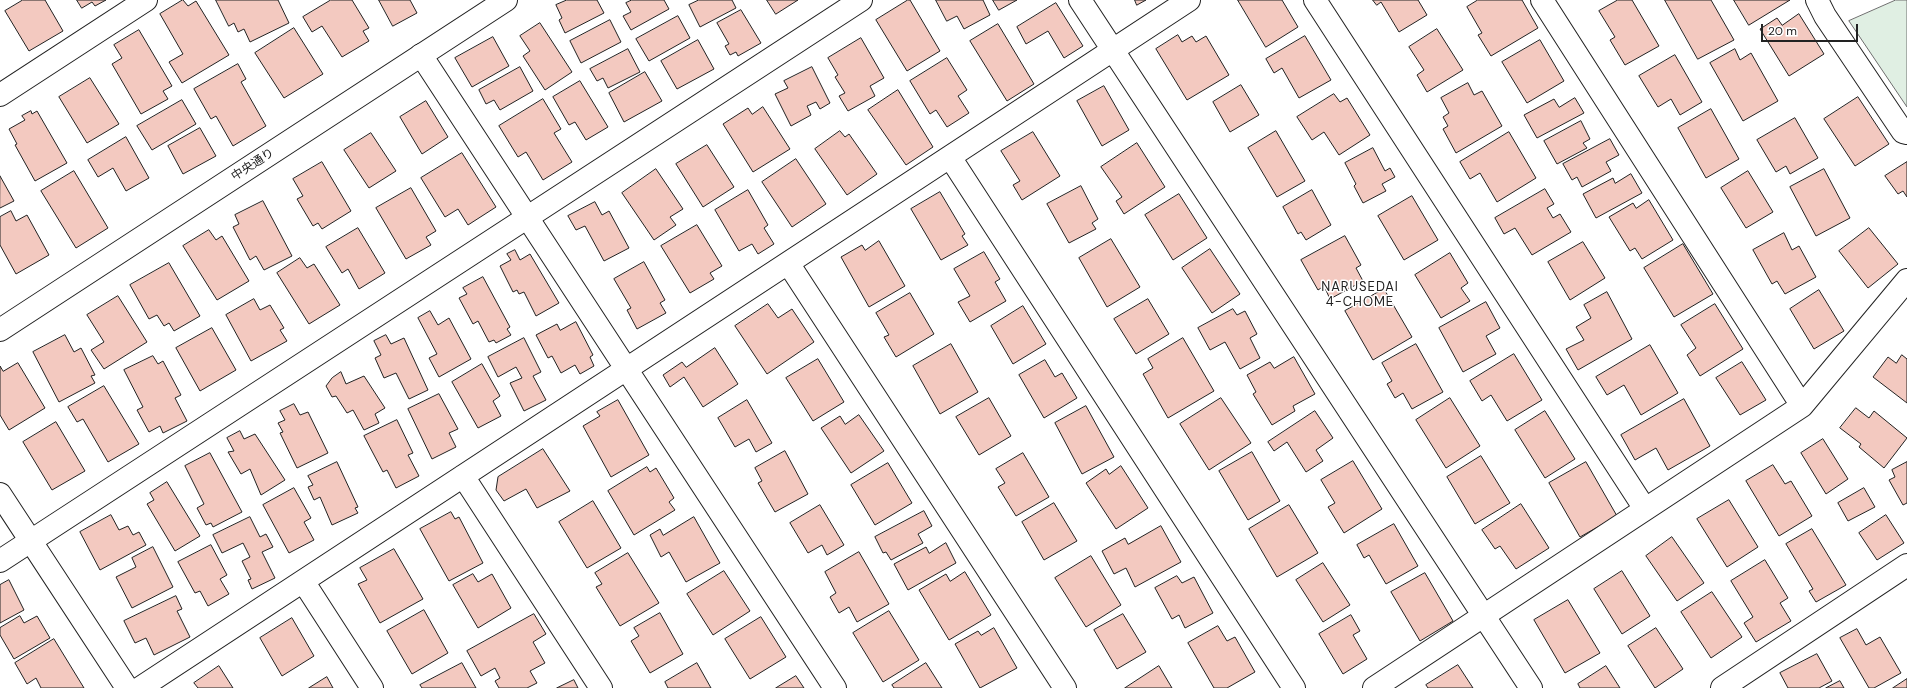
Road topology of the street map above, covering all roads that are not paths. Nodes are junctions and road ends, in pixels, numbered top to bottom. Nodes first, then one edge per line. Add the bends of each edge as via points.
1 (146, 0) edge
2 (506, 0) edge
3 (861, 0) edge
4 (1080, 0) edge
5 (1189, 0) edge
6 (1315, 0) edge
7 (1542, 0) edge
8 (1817, 0) edge
9 (1113, 50) junction
10 (421, 55) junction
11 (0, 96) edge
12 (1907, 133) edge
13 (950, 157) junction
14 (527, 217) junction
15 (788, 263) junction
16 (1907, 280) edge
17 (0, 330) edge
18 (626, 369) junction
19 (1802, 406) junction
20 (462, 476) junction
21 (0, 494) edge
22 (1645, 509) junction
23 (31, 541) junction
24 (0, 562) edge
25 (1907, 565) edge
26 (303, 581) junction
27 (1483, 616) junction
28 (1730, 686) edge
29 (127, 688) edge
30 (140, 688) edge
31 (372, 688) edge
32 (601, 688) edge
33 (835, 688) edge
34 (1065, 688) edge
35 (1294, 688) edge
36 (1374, 688) edge
37 (1530, 688) edge

1 - 11 street
2 - 10 street, 中央通り
3 - 14 street
4 - 9 street
5 - 9 street
6 - 22 street
7 - 19 street
8 - 12 street via 1825,16 1903,132
9 - 13 street
9 - 27 street
10 - 14 street
10 - 17 street, 中央通り
13 - 15 street
13 - 35 street
14 - 18 street
14 - 23 street
15 - 18 street
15 - 34 street
16 - 19 street
18 - 20 street
18 - 33 street
19 - 22 street
20 - 26 street
20 - 32 street
21 - 23 street
22 - 27 street
23 - 24 street
23 - 29 street
25 - 28 street
26 - 30 street
26 - 31 street
27 - 36 street
27 - 37 street

